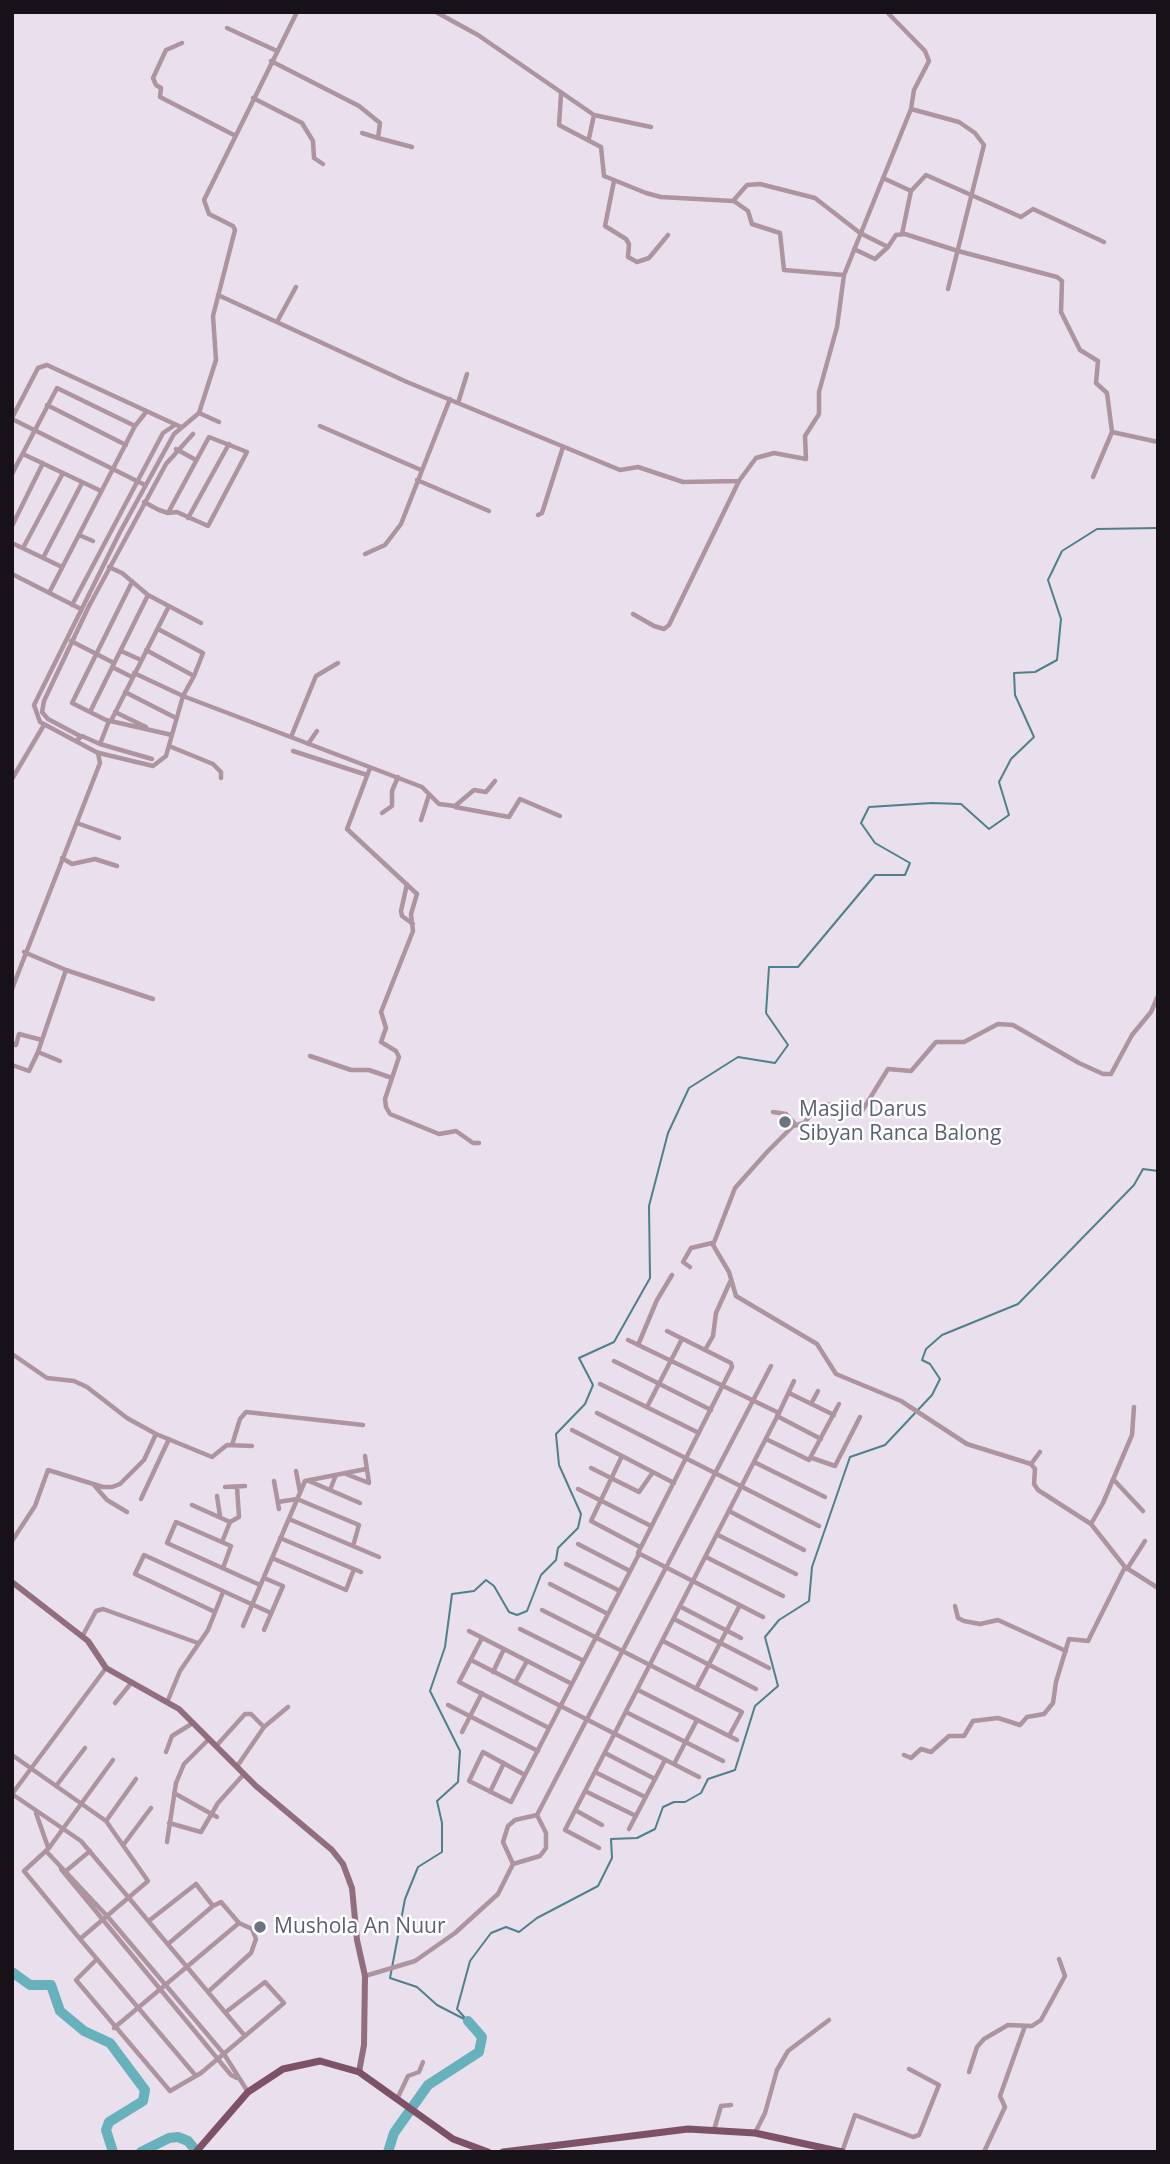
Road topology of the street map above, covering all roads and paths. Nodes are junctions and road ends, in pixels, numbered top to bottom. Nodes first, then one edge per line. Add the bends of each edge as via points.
1 (297, 12) edge
2 (436, 12) edge
3 (887, 12) edge
4 (227, 27) dead end
5 (182, 43) dead end
6 (276, 51) junction
7 (271, 61) junction
8 (561, 94) junction
9 (253, 98) junction
10 (911, 109) junction
11 (594, 115) junction
12 (651, 127) dead end
13 (362, 133) dead end
14 (234, 135) junction
15 (378, 138) junction
16 (589, 138) junction
17 (412, 147) dead end
18 (323, 164) dead end
19 (883, 178) junction
20 (614, 181) junction
21 (911, 191) junction
22 (972, 194) junction
23 (734, 201) junction
24 (860, 233) junction
25 (902, 234) junction
26 (668, 235) dead end
27 (1104, 242) dead end
28 (888, 247) junction
29 (854, 249) junction
30 (958, 251) junction
31 (844, 275) junction
32 (296, 287) dead end
33 (948, 289) dead end
34 (218, 295) junction
35 (278, 320) junction
36 (467, 374) dead end
37 (450, 399) junction
38 (458, 402) junction
39 (47, 405) junction
40 (146, 412) junction
41 (199, 413) junction
42 (12, 419) edge
43 (219, 422) dead end
44 (135, 426) junction
45 (178, 426) junction
46 (320, 426) dead end
47 (35, 430) junction
48 (1112, 432) junction
49 (193, 434) dead end
50 (1158, 442) edge
51 (229, 444) junction
52 (126, 445) junction
53 (563, 447) junction
54 (176, 449) junction
55 (23, 453) junction
56 (196, 460) junction
57 (43, 463) junction
58 (113, 470) junction
59 (421, 470) junction
60 (63, 473) junction
61 (12, 474) edge
62 (1093, 477) dead end
63 (149, 480) junction
64 (417, 480) junction
65 (739, 481) junction
66 (138, 482) junction
67 (82, 483) junction
68 (156, 483) junction
69 (145, 485) junction
70 (101, 492) junction
71 (139, 499) junction
72 (145, 502) junction
73 (489, 510) dead end
74 (168, 513) junction
75 (538, 515) dead end
76 (188, 518) junction
77 (12, 526) edge
78 (79, 535) junction
79 (93, 541) dead end
80 (12, 543) edge
81 (23, 548) junction
82 (365, 554) dead end
83 (99, 555) junction
84 (43, 558) junction
85 (105, 561) junction
86 (62, 567) junction
87 (110, 567) junction
88 (12, 574) edge
89 (132, 582) junction
90 (49, 593) junction
91 (148, 595) junction
92 (72, 605) junction
93 (85, 606) junction
94 (169, 606) junction
95 (633, 614) dead end
96 (201, 623) dead end
97 (158, 629) junction
98 (69, 640) junction
99 (146, 650) junction
100 (121, 651) junction
101 (96, 653) junction
102 (141, 660) junction
103 (338, 663) dead end
104 (113, 665) junction
105 (133, 675) junction
106 (194, 676) junction
107 (125, 692) junction
108 (183, 696) junction
109 (90, 712) junction
110 (115, 712) junction
111 (176, 718) junction
112 (110, 721) junction
113 (44, 725) junction
114 (148, 729) junction
115 (317, 731) dead end
116 (172, 734) junction
117 (291, 737) junction
118 (78, 739) junction
119 (100, 744) junction
120 (308, 744) junction
121 (169, 746) junction
122 (293, 751) dead end
123 (98, 752) junction
124 (152, 759) dead end
125 (370, 768) junction
126 (366, 775) junction
127 (398, 777) junction
128 (220, 778) dead end
129 (12, 779) edge
130 (495, 781) dead end
131 (429, 795) junction
132 (451, 806) junction
133 (382, 813) dead end
134 (560, 816) dead end
135 (421, 820) dead end
136 (77, 823) junction
137 (119, 838) dead end
138 (62, 858) junction
139 (117, 866) dead end
140 (408, 883) junction
141 (413, 924) junction
142 (24, 951) junction
143 (66, 970) junction
144 (12, 989) edge
145 (153, 999) dead end
146 (1157, 1000) edge
147 (42, 1040) junction
148 (12, 1044) edge
149 (38, 1052) junction
150 (310, 1056) dead end
151 (60, 1061) dead end
152 (12, 1065) edge
153 (392, 1078) junction
154 (773, 1112) dead end
155 (796, 1125) junction
156 (479, 1143) dead end
157 (713, 1244) junction
158 (690, 1267) dead end
159 (672, 1275) dead end
160 (730, 1281) junction
161 (667, 1331) dead end
162 (682, 1339) junction
163 (628, 1340) dead end
164 (638, 1345) junction
165 (705, 1350) junction
166 (12, 1354) edge
167 (614, 1361) dead end
168 (670, 1361) junction
169 (771, 1366) dead end
170 (794, 1381) dead end
171 (600, 1384) dead end
172 (659, 1384) junction
173 (722, 1387) junction
174 (818, 1391) dead end
175 (789, 1393) junction
176 (752, 1400) junction
177 (811, 1404) junction
178 (839, 1405) dead end
179 (647, 1407) junction
180 (1134, 1407) dead end
181 (711, 1410) junction
182 (597, 1413) dead end
183 (778, 1415) junction
184 (834, 1415) junction
185 (860, 1417) dead end
186 (363, 1425) dead end
187 (572, 1430) dead end
188 (699, 1433) junction
189 (156, 1434) junction
190 (169, 1439) junction
191 (766, 1439) junction
192 (821, 1439) junction
193 (232, 1445) junction
194 (252, 1446) dead end
195 (1040, 1452) dead end
196 (622, 1456) junction
197 (365, 1457) dead end
198 (812, 1458) junction
199 (686, 1459) junction
200 (754, 1462) junction
201 (1031, 1465) junction
202 (591, 1468) dead end
203 (366, 1469) junction
204 (296, 1471) dead end
205 (653, 1472) junction
206 (345, 1473) junction
207 (714, 1473) junction
208 (336, 1475) junction
209 (611, 1479) junction
210 (1113, 1479) junction
211 (308, 1480) junction
212 (274, 1481) dead end
213 (674, 1483) junction
214 (93, 1484) junction
215 (237, 1486) junction
216 (245, 1486) dead end
217 (741, 1486) junction
218 (225, 1487) dead end
219 (578, 1489) dead end
220 (330, 1490) junction
221 (300, 1492) junction
222 (217, 1496) dead end
223 (825, 1497) dead end
224 (141, 1499) dead end
225 (297, 1499) junction
226 (601, 1500) junction
227 (278, 1502) junction
228 (360, 1503) dead end
229 (192, 1505) dead end
230 (279, 1509) dead end
231 (729, 1511) junction
232 (1143, 1511) dead end
233 (127, 1512) dead end
234 (220, 1517) junction
235 (289, 1519) junction
236 (230, 1522) junction
237 (1091, 1524) junction
238 (651, 1526) junction
239 (819, 1526) dead end
240 (718, 1535) junction
241 (281, 1538) junction
242 (12, 1541) edge
243 (1145, 1541) dead end
244 (222, 1542) junction
245 (578, 1544) dead end
246 (353, 1546) junction
247 (640, 1547) junction
248 (804, 1550) dead end
249 (639, 1554) junction
250 (379, 1557) dead end
251 (706, 1557) junction
252 (272, 1558) junction
253 (566, 1564) dead end
254 (223, 1568) junction
255 (1126, 1568) junction
256 (355, 1569) junction
257 (666, 1569) junction
258 (630, 1571) junction
259 (361, 1572) dead end
260 (796, 1574) dead end
261 (264, 1578) junction
262 (12, 1582) edge
263 (694, 1582) junction
264 (550, 1584) dead end
265 (260, 1585) junction
266 (1158, 1588) edge
267 (620, 1591) junction
268 (223, 1592) junction
269 (783, 1597) dead end
270 (252, 1605) junction
271 (740, 1605) junction
272 (955, 1606) dead end
273 (681, 1607) junction
274 (542, 1610) dead end
275 (215, 1612) junction
276 (271, 1613) junction
277 (608, 1614) junction
278 (763, 1617) dead end
279 (674, 1619) junction
280 (243, 1626) dead end
281 (520, 1629) dead end
282 (264, 1630) dead end
283 (727, 1630) junction
284 (469, 1631) dead end
285 (82, 1637) junction
286 (482, 1638) junction
287 (596, 1638) junction
288 (741, 1638) dead end
289 (663, 1641) junction
290 (198, 1643) junction
291 (720, 1643) junction
292 (504, 1649) junction
293 (622, 1651) junction
294 (1066, 1651) junction
295 (471, 1660) junction
296 (527, 1661) junction
297 (584, 1661) junction
298 (709, 1665) junction
299 (650, 1666) junction
300 (106, 1668) junction
301 (769, 1668) dead end
302 (493, 1672) junction
303 (132, 1682) junction
304 (515, 1683) junction
305 (572, 1684) junction
306 (696, 1689) junction
307 (756, 1689) dead end
308 (638, 1690) junction
309 (482, 1693) junction
310 (168, 1700) junction
311 (116, 1703) dead end
312 (448, 1705) dead end
313 (561, 1706) junction
314 (288, 1707) dead end
315 (626, 1712) junction
316 (470, 1716) junction
317 (586, 1719) junction
318 (697, 1720) junction
319 (193, 1722) junction
320 (264, 1727) junction
321 (550, 1728) junction
322 (462, 1732) dead end
323 (615, 1734) junction
324 (729, 1736) junction
325 (210, 1738) junction
326 (737, 1740) dead end
327 (686, 1742) junction
328 (217, 1745) junction
329 (85, 1748) dead end
330 (538, 1751) junction
331 (166, 1752) dead end
332 (605, 1753) junction
333 (12, 1755) edge
334 (904, 1755) dead end
335 (665, 1759) junction
336 (113, 1760) dead end
337 (723, 1761) dead end
338 (504, 1763) junction
339 (674, 1764) junction
340 (238, 1765) junction
341 (31, 1769) junction
342 (595, 1772) junction
343 (244, 1774) junction
344 (526, 1775) junction
345 (699, 1777) dead end
346 (136, 1779) dead end
347 (655, 1779) junction
348 (56, 1786) junction
349 (585, 1791) junction
350 (490, 1792) junction
351 (174, 1793) junction
352 (645, 1797) junction
353 (80, 1804) junction
354 (151, 1808) dead end
355 (575, 1810) junction
356 (36, 1813) junction
357 (211, 1814) junction
358 (537, 1815) junction
359 (636, 1816) junction
360 (217, 1818) dead end
361 (106, 1821) junction
362 (169, 1823) junction
363 (602, 1825) dead end
364 (65, 1828) junction
365 (629, 1829) dead end
366 (167, 1842) dead end
367 (124, 1844) junction
368 (599, 1848) dead end
369 (47, 1849) junction
370 (90, 1851) junction
371 (513, 1864) junction
372 (63, 1871) junction
373 (130, 1897) junction
374 (213, 1906) junction
375 (105, 1919) junction
376 (149, 1920) junction
377 (239, 1923) junction
378 (80, 1939) junction
379 (169, 1944) junction
380 (97, 1959) junction
381 (1059, 1959) dead end
382 (188, 1967) junction
383 (365, 1976) junction
384 (163, 1988) junction
385 (209, 1991) junction
386 (139, 2008) junction
387 (226, 2012) junction
388 (829, 2020) dead end
389 (1025, 2026) junction
390 (114, 2028) junction
391 (245, 2036) junction
392 (224, 2054) junction
393 (218, 2059) junction
394 (423, 2062) dead end
395 (909, 2069) dead end
396 (359, 2072) junction
397 (969, 2072) dead end
398 (196, 2076) junction
399 (238, 2078) junction
400 (248, 2092) junction
401 (400, 2099) junction
402 (731, 2105) dead end
403 (715, 2130) junction
404 (755, 2133) junction
405 (198, 2149) edge
406 (488, 2152) edge
407 (503, 2152) edge
408 (842, 2152) edge
409 (984, 2152) edge

1 - 6 street
2 - 8 street via 478,35
3 - 10 street via 928,57
4 - 6 street
5 - 14 street via 166,50 153,78 161,88 160,97
6 - 7 street
7 - 9 street
7 - 15 street via 359,106 380,123
8 - 11 street
8 - 16 street via 557,122
9 - 14 street
9 - 18 street via 302,123 313,142 314,158
10 - 19 street
10 - 22 street via 952,119 982,139 984,151
11 - 12 street
11 - 16 street
13 - 15 street
14 - 34 street via 204,200 209,214 235,230
15 - 17 street
16 - 20 street via 601,146 602,171
19 - 21 street
19 - 24 street
20 - 23 street via 662,197
20 - 26 street via 605,226 626,239 628,257 637,262 649,258
21 - 22 street via 924,174
21 - 25 street
22 - 27 street via 1021,218 1033,209
22 - 30 street
23 - 24 street via 753,183 807,194
23 - 31 street via 748,211 752,224 780,232 784,270
24 - 28 street
24 - 29 street
25 - 28 street
25 - 30 street
28 - 29 street via 875,259
29 - 31 street
30 - 33 street
30 - 48 street via 1060,279 1061,312 1080,351 1098,361 1096,383 1107,393
31 - 65 street via 837,327 819,392 820,414 805,436 806,459 762,454
32 - 35 street
34 - 35 street
34 - 41 street via 212,331 216,360
35 - 37 street
36 - 38 street
37 - 38 street
37 - 59 street
38 - 53 street
39 - 44 street via 62,387
39 - 47 street
39 - 52 street
40 - 42 street via 43,365
40 - 44 street
40 - 45 street
41 - 43 street
41 - 45 street
42 - 47 street
44 - 52 street
45 - 63 street
45 - 66 street via 164,430
46 - 59 street
47 - 55 street
47 - 58 street
48 - 50 street
48 - 62 street
49 - 54 street
51 - 56 street via 209,437
51 - 76 street
51 - 76 street via 248,455 210,523 204,527
52 - 58 street
53 - 65 street via 620,470 638,467 679,481
53 - 75 street
54 - 56 street
54 - 68 street
55 - 57 street
55 - 61 street
56 - 74 street
57 - 60 street
57 - 77 street
58 - 66 street
58 - 70 street
59 - 64 street
60 - 67 street
60 - 81 street
63 - 68 street
63 - 69 street
64 - 73 street
64 - 82 street via 391,539
65 - 95 street via 669,625 664,629 654,626
66 - 69 street
66 - 83 street
67 - 70 street
67 - 84 street
68 - 72 street
69 - 71 street
70 - 78 street
71 - 72 street
71 - 85 street
72 - 74 street
72 - 87 street
74 - 76 street
78 - 79 street
78 - 86 street
80 - 81 street
81 - 84 street
83 - 85 street
83 - 92 street
84 - 86 street
85 - 87 street
85 - 93 street
86 - 90 street
87 - 89 street
87 - 93 street
88 - 90 street
89 - 91 street
89 - 101 street
90 - 92 street
91 - 94 street
91 - 100 street
92 - 93 street
93 - 98 street
93 - 98 street
94 - 96 street
94 - 97 street
97 - 99 street
97 - 106 street via 204,653
98 - 101 street
98 - 113 street via 34,705
98 - 118 street via 42,708 48,719
99 - 102 street
99 - 106 street
100 - 102 street
100 - 104 street
101 - 104 street
101 - 109 street via 72,700
102 - 105 street
103 - 117 street via 316,676
104 - 105 street
104 - 109 street
105 - 107 street
105 - 108 street
106 - 108 street
107 - 110 street
107 - 111 street
108 - 111 street
108 - 117 street
109 - 112 street
110 - 112 street
110 - 114 street
111 - 116 street
112 - 114 street
112 - 119 street
113 - 118 street
113 - 129 street
114 - 116 street
115 - 120 street
116 - 121 street
117 - 120 street
118 - 119 street
118 - 123 street
119 - 124 street
120 - 125 street
121 - 123 street via 163,761 153,766
121 - 128 street via 213,764 221,772
122 - 126 street
123 - 136 street via 100,766
125 - 126 street
125 - 127 street
126 - 140 street via 347,830
127 - 131 street
127 - 133 street via 391,791 392,806
130 - 132 street via 486,792 474,790
131 - 132 street via 439,804
131 - 135 street
132 - 134 street via 509,817 520,799
136 - 137 street
136 - 138 street
138 - 139 street via 72,864 95,859
138 - 142 street
140 - 141 street via 417,894
140 - 141 street via 401,911
141 - 153 street via 382,1012 386,1028 381,1042 399,1057
142 - 143 street
142 - 144 street
143 - 145 street
143 - 147 street
146 - 155 street via 1111,1074 1079,1063 1013,1025 998,1024 964,1042 936,1042 911,1071 888,1069 862,1111 821,1105
147 - 148 street via 19,1034 16,1045
147 - 149 street
149 - 151 street
149 - 152 street via 29,1071
150 - 153 street
153 - 156 street via 385,1099 390,1114 439,1134 456,1132
154 - 155 street via 786,1114
155 - 157 street via 735,1188
157 - 158 street via 691,1248 683,1262
157 - 160 street
159 - 164 street
160 - 165 street
160 - 201 street via 736,1296 821,1348 836,1374 901,1401 967,1444
161 - 162 street
162 - 165 street
162 - 168 street
163 - 164 street
164 - 168 street
165 - 173 street via 732,1365
166 - 189 street via 47,1378 88,1387
167 - 172 street
168 - 172 street
168 - 173 street
169 - 176 street
170 - 175 street
171 - 179 street
172 - 179 street
172 - 181 street
173 - 176 street
173 - 181 street
174 - 177 street
175 - 177 street
175 - 183 street
176 - 183 street
176 - 207 street
177 - 184 street
178 - 184 street
179 - 188 street
180 - 210 street via 1132,1435
181 - 188 street
182 - 199 street
183 - 191 street
183 - 192 street
184 - 192 street
185 - 198 street via 835,1466
186 - 193 street via 246,1412
187 - 196 street
188 - 199 street
189 - 190 street
189 - 214 street via 144,1460 120,1484
190 - 193 street via 212,1457
190 - 224 street
191 - 198 street
191 - 200 street
192 - 198 street
193 - 194 street
195 - 201 street
196 - 205 street
196 - 209 street
197 - 203 street
199 - 207 street
199 - 213 street
200 - 217 street
200 - 223 street
201 - 237 street via 1038,1490
202 - 209 street
203 - 206 street
203 - 206 street via 369,1483
204 - 221 street
205 - 209 street via 641,1492
205 - 213 street
206 - 208 street
207 - 217 street
207 - 257 street
208 - 211 street
208 - 220 street
209 - 226 street
210 - 232 street
210 - 237 street
211 - 220 street
211 - 221 street
212 - 227 street
213 - 238 street
214 - 233 street
214 - 242 street via 48,1470 36,1506
215 - 216 street
215 - 218 street
215 - 236 street via 239,1517
217 - 231 street
217 - 239 street
219 - 226 street
220 - 228 street
221 - 225 street
222 - 234 street
225 - 227 street
225 - 235 street
225 - 246 street via 359,1525
226 - 238 street
226 - 247 street via 592,1523
227 - 230 street
229 - 234 street
231 - 240 street
231 - 248 street
234 - 236 street
235 - 241 street
235 - 246 street
236 - 244 street
237 - 255 street
238 - 247 street
240 - 251 street
240 - 260 street
241 - 252 street
241 - 256 street
243 - 255 street
244 - 254 street via 231,1546
244 - 254 street via 176,1522 167,1544
245 - 258 street
246 - 250 street
247 - 249 street
249 - 257 street
249 - 258 street
251 - 263 street
251 - 269 street
252 - 256 street via 346,1590
252 - 261 street
253 - 267 street
254 - 265 street
255 - 266 street
255 - 294 street via 1088,1641 1071,1637
256 - 259 street
257 - 263 street
257 - 293 street
258 - 267 street
261 - 265 street
261 - 276 street via 283,1586
262 - 285 street
263 - 271 street
263 - 273 street
264 - 277 street
265 - 270 street
267 - 277 street
268 - 270 street
268 - 275 street
268 - 275 street via 144,1555 135,1574
270 - 276 street
270 - 280 street
271 - 278 street
271 - 283 street
272 - 294 street via 964,1622 998,1620
273 - 279 street
273 - 283 street
274 - 287 street
275 - 290 street
276 - 282 street
277 - 287 street
279 - 289 street
279 - 291 street
281 - 297 street
283 - 288 street
283 - 291 street
284 - 286 street
285 - 290 street via 96,1611 103,1609
285 - 300 street
286 - 292 street
286 - 295 street
287 - 293 street
287 - 297 street
289 - 298 street
289 - 299 street
290 - 310 street
291 - 298 street
291 - 301 street
292 - 296 street
292 - 302 street
293 - 299 street
293 - 317 street
294 - 334 street via 1053,1703 1044,1714 1027,1717 1020,1725 998,1718 973,1721 964,1736 949,1735 932,1752 921,1749 911,1758
295 - 302 street
295 - 309 street via 459,1682
296 - 304 street
296 - 305 street
297 - 305 street
298 - 306 street
298 - 307 street
299 - 306 street
299 - 308 street
300 - 303 street
300 - 341 street
302 - 304 street
303 - 310 street
303 - 311 street
304 - 313 street
305 - 313 street
306 - 324 street via 742,1713
308 - 315 street
308 - 318 street
309 - 316 street
309 - 321 street
310 - 319 street
312 - 316 street
313 - 317 street
313 - 321 street
314 - 320 street
315 - 323 street
315 - 327 street
316 - 322 street
316 - 330 street
317 - 323 street
317 - 358 street
318 - 324 street
318 - 327 street
319 - 325 street
319 - 331 street via 172,1736
320 - 328 street via 245,1714
320 - 340 street
321 - 330 street
323 - 332 street
323 - 335 street
324 - 326 street
325 - 328 street
325 - 351 street via 184,1764
327 - 337 street
327 - 339 street
328 - 340 street
329 - 348 street
330 - 344 street
332 - 342 street
332 - 347 street
333 - 341 street
335 - 339 street
335 - 347 street
336 - 353 street
338 - 344 street
338 - 350 street
338 - 350 street via 483,1752 469,1781
339 - 345 street
340 - 343 street
341 - 348 street
341 - 356 street via 12,1794
342 - 349 street
342 - 352 street
343 - 357 street
343 - 383 street via 343,1864 352,1888
344 - 350 street via 511,1802
346 - 361 street
347 - 352 street
348 - 353 street
349 - 355 street
349 - 359 street
351 - 357 street
351 - 362 street
352 - 359 street
353 - 361 street
353 - 364 street
354 - 367 street
355 - 363 street
355 - 368 street via 565,1830
356 - 364 street
356 - 369 street
357 - 360 street
357 - 362 street via 197,1833
358 - 371 street via 508,1826 503,1842
358 - 371 street via 546,1833 546,1848 540,1856
359 - 365 street
361 - 367 street
362 - 366 street
364 - 369 street
364 - 370 street
367 - 373 street via 148,1882
369 - 372 street
369 - 378 street via 24,1871
370 - 372 street
370 - 373 street
371 - 383 street via 498,1894 480,1913 406,1965
372 - 375 street
373 - 375 street
373 - 376 street
374 - 376 street via 196,1884
374 - 377 street via 221,1902
374 - 379 street
375 - 378 street
375 - 384 street
376 - 379 street
377 - 382 street
377 - 385 street via 256,1935 252,1950
378 - 380 street
379 - 382 street
380 - 386 street
380 - 390 street via 76,1980
381 - 389 street via 1066,1972 1061,1983 1041,2020
382 - 384 street
382 - 385 street
383 - 396 street
384 - 386 street
384 - 392 street
384 - 393 street
385 - 387 street
386 - 390 street
386 - 398 street
387 - 391 street
387 - 391 street via 269,1983 284,2004
388 - 404 street via 788,2051
389 - 397 street via 1007,2025 984,2039
389 - 409 street via 1000,2096 1005,2107
390 - 398 street via 170,2091
391 - 392 street
392 - 393 street
392 - 399 street via 238,2071
393 - 398 street
393 - 399 street
394 - 401 street via 419,2072 408,2076
395 - 408 street via 939,2085 919,2135 913,2137 855,2115
396 - 400 main road via 325,2062 304,2063 283,2069
396 - 401 main road
399 - 400 street
400 - 405 main road
401 - 406 main road via 453,2139
402 - 403 street via 721,2106
403 - 404 main road
403 - 407 main road via 688,2129
404 - 408 main road

